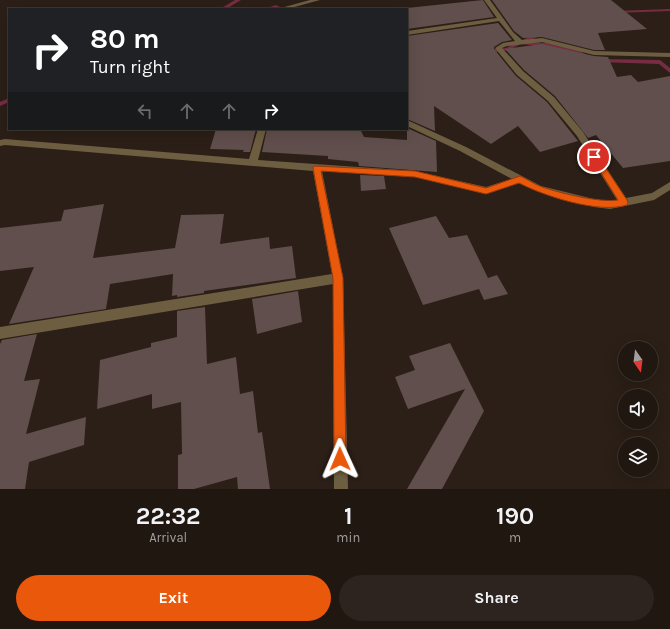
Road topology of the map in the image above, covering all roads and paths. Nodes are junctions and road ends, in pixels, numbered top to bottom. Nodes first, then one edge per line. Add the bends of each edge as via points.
1 (317, 0) edge
2 (487, 0) edge
3 (284, 8) edge
4 (500, 19) junction
5 (408, 33) edge
6 (520, 42) junction
7 (660, 55) junction
8 (670, 55) edge
9 (670, 64) edge
10 (408, 123) edge
11 (262, 130) edge
12 (0, 143) edge
13 (253, 162) junction
14 (317, 168) junction
15 (520, 179) junction
16 (670, 185) edge
17 (624, 203) junction
18 (338, 278) junction
19 (0, 333) edge
20 (341, 489) edge

1 - 3 street
2 - 4 street
4 - 5 street
4 - 6 street
6 - 7 street via 542,40 594,53
6 - 17 street via 505,44 498,48 520,73 551,99 580,134
7 - 8 street
7 - 9 street
10 - 15 street
11 - 13 street
12 - 13 street
13 - 14 street
14 - 15 street via 415,174 486,191
14 - 18 street
15 - 17 street via 539,190 594,203
16 - 17 street via 654,196
18 - 19 street
18 - 20 street

